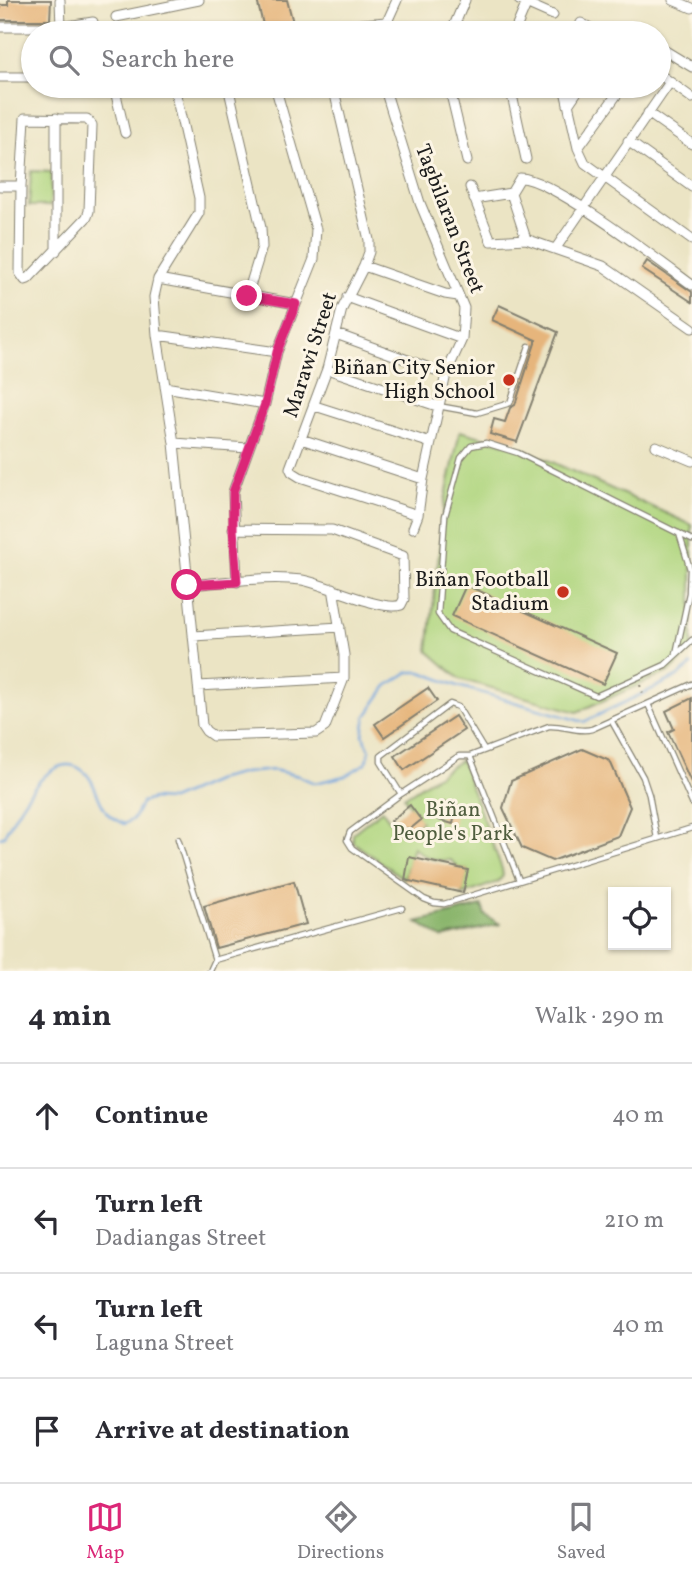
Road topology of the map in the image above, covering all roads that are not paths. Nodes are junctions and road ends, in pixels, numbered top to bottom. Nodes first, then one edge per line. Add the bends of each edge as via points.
1 (60, 0) edge
2 (145, 0) edge
3 (200, 0) edge
4 (397, 0) edge
5 (465, 0) edge
6 (673, 0) edge
7 (524, 1) edge
8 (692, 8) edge
9 (145, 13) junction
10 (553, 15) dead end
11 (116, 17) dead end
12 (61, 21) edge
13 (386, 21) edge
14 (456, 21) edge
15 (518, 21) edge
16 (0, 27) edge
17 (21, 27) edge
18 (671, 54) edge
19 (692, 67) edge
20 (0, 77) edge
21 (21, 78) edge
22 (671, 83) edge
23 (117, 98) edge
24 (177, 98) edge
25 (231, 98) edge
26 (278, 98) edge
27 (336, 98) edge
28 (388, 98) edge
29 (452, 98) edge
30 (513, 98) edge
31 (567, 98) edge
32 (573, 98) edge
33 (614, 98) edge
34 (659, 98) edge
35 (692, 98) edge
36 (568, 105) junction
37 (648, 113) junction
38 (56, 118) junction
39 (125, 133) dead end
40 (628, 141) junction
41 (692, 144) edge
42 (578, 148) junction
43 (526, 159) dead end
44 (467, 161) dead end
45 (603, 177) junction
46 (0, 186) edge
47 (20, 186) junction
48 (470, 187) dead end
49 (692, 187) edge
50 (511, 193) junction
51 (474, 199) junction
52 (582, 207) junction
53 (526, 239) junction
54 (692, 240) edge
55 (556, 248) junction
56 (56, 251) junction
57 (364, 266) junction
58 (158, 279) junction
59 (692, 285) edge
60 (247, 296) junction
61 (458, 296) junction
62 (347, 297) junction
63 (296, 304) junction
64 (692, 328) edge
65 (336, 334) junction
66 (157, 335) junction
67 (462, 339) junction
68 (529, 346) dead end
69 (277, 352) junction
70 (327, 369) junction
71 (446, 374) junction
72 (165, 387) junction
73 (265, 404) junction
74 (315, 406) junction
75 (438, 406) junction
76 (301, 439) junction
77 (174, 443) junction
78 (431, 443) junction
79 (656, 446) dead end
80 (248, 448) junction
81 (692, 461) edge
82 (423, 479) junction
83 (418, 515) junction
84 (413, 528) dead end
85 (233, 529) junction
86 (679, 532) junction
87 (692, 540) edge
88 (237, 582) junction
89 (187, 585) junction
90 (333, 588) junction
91 (340, 627) junction
92 (193, 636) junction
93 (692, 640) edge
94 (676, 654) junction
95 (344, 678) junction
96 (692, 684) edge
97 (198, 686) junction
98 (648, 704) junction
99 (611, 720) junction
100 (484, 750) junction
101 (470, 756) junction
102 (401, 794) junction
103 (692, 803) edge
104 (692, 828) edge
105 (657, 838) junction
106 (178, 839) dead end
107 (519, 880) junction
108 (402, 908) dead end
109 (215, 960) junction
110 (210, 971) edge

1 - 12 street
2 - 9 street
3 - 9 street
4 - 13 street
5 - 14 street
6 - 8 street
7 - 10 street
7 - 15 street
9 - 11 street
16 - 17 street
18 - 19 street
20 - 21 street
22 - 35 street
23 - 39 street
24 - 58 street via 200,213
25 - 60 street via 261,229 262,247
26 - 63 street via 316,229 314,259
27 - 57 street, Marawi Street via 369,240
28 - 61 street, Tagbilaran Street via 420,203
29 - 44 street
30 - 43 street
31 - 36 street
32 - 36 street
33 - 42 street
34 - 37 street
36 - 42 street
37 - 40 street
37 - 41 street
38 - 47 street via 24,121
38 - 56 street
38 - 56 street via 87,119 92,125 89,211
40 - 45 street
40 - 49 street
42 - 45 street via 585,163
45 - 52 street
45 - 54 street
46 - 47 street
47 - 56 street via 22,278 28,279
48 - 51 street
50 - 51 street
50 - 52 street via 520,178 525,178
50 - 53 street
51 - 53 street via 491,242
52 - 55 street
52 - 59 street
53 - 55 street
55 - 64 street via 603,266
57 - 61 street
57 - 62 street, Marawi Street
58 - 60 street
58 - 66 street via 154,297
60 - 63 street
61 - 67 street, Tagbilaran Street via 464,308
62 - 65 street, Marawi Street
62 - 67 street
63 - 69 street
65 - 70 street, Marawi Street
65 - 71 street
66 - 69 street
66 - 72 street
67 - 71 street, Tagbilaran Street
68 - 75 lane via 510,403 477,413
69 - 73 street
70 - 74 street, Marawi Street
70 - 75 street
71 - 75 street, Tagbilaran Street
72 - 73 street
72 - 77 street
73 - 80 street
74 - 76 street, Marawi Street
74 - 78 street
75 - 78 street, Tagbilaran Street
76 - 82 street
76 - 83 street, Marawi Street via 290,464 292,472
77 - 80 street
77 - 89 street
78 - 82 street, Tagbilaran Street
79 - 81 street
80 - 85 street via 233,492
82 - 83 street, Tagbilaran Street
83 - 84 street, Tagbilaran Street
85 - 88 street
85 - 90 street via 332,530 403,556 401,605 369,601
86 - 87 lane
86 - 94 lane via 690,569
86 - 94 lane via 518,453 486,443 471,446 461,458 445,516 439,614 450,631 596,696 665,665
88 - 89 street
88 - 90 street via 301,580
89 - 92 street
90 - 91 street
91 - 92 street
91 - 95 street
92 - 97 street
93 - 94 lane
95 - 97 street
95 - 97 street via 325,727 316,733 213,736 202,725
96 - 98 lane
98 - 99 lane
98 - 103 lane
99 - 100 lane via 585,731 549,726
99 - 105 lane via 643,777
100 - 101 lane
100 - 102 lane via 458,707 450,704 381,755
101 - 102 lane via 459,756
101 - 107 lane
102 - 107 lane via 350,832 347,840 352,848 434,903 444,904
104 - 105 lane
105 - 107 lane
106 - 109 lane
108 - 109 lane
109 - 110 lane

